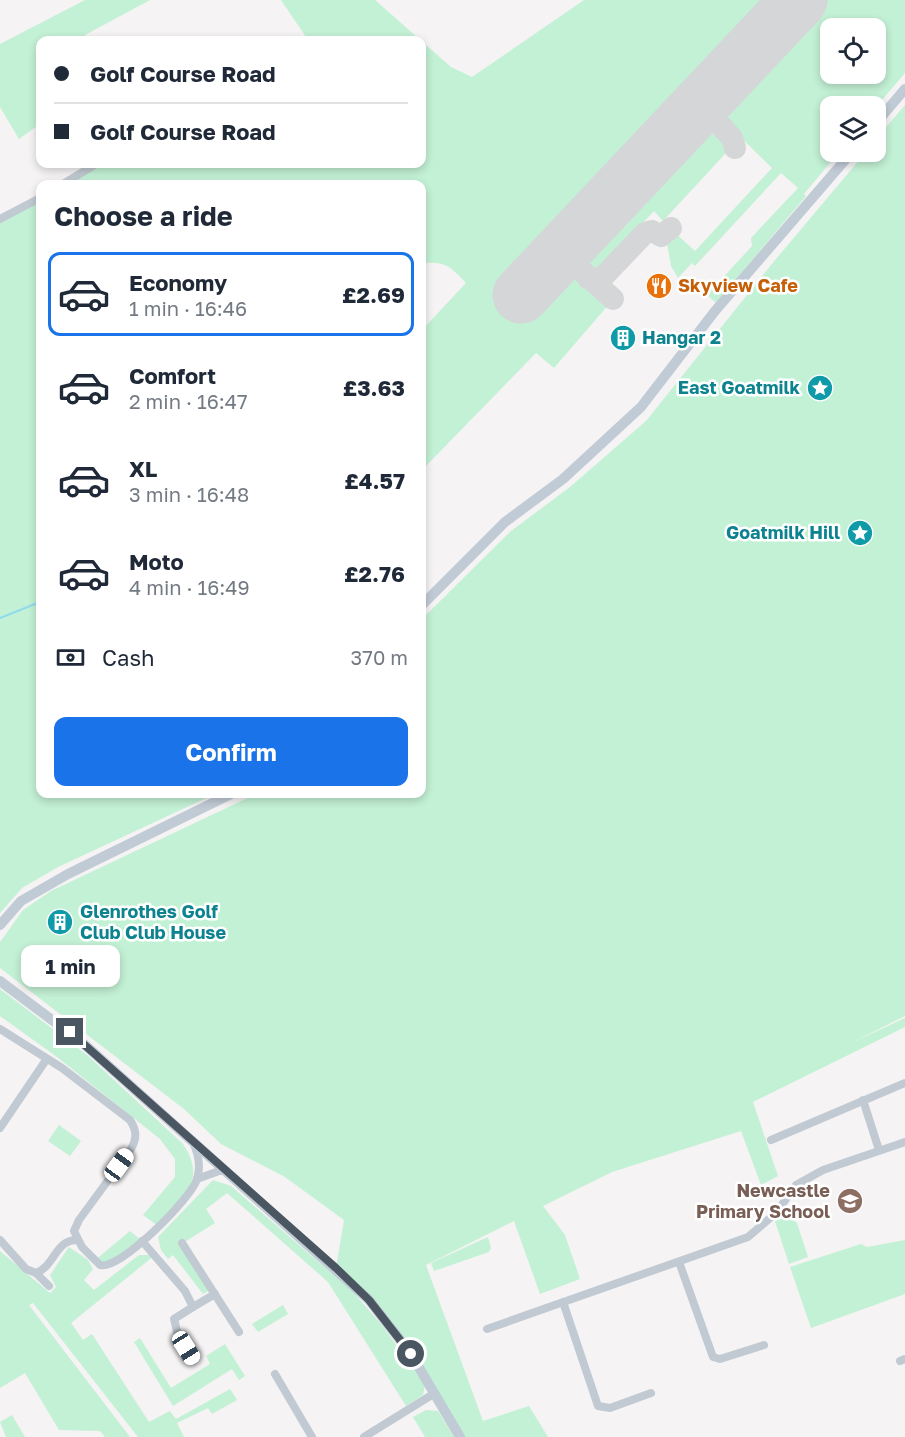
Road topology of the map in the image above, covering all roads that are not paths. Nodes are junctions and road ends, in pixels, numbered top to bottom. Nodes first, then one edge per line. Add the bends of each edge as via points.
1 (905, 89) edge
2 (886, 111) edge
3 (843, 162) edge
4 (89, 168) edge
5 (70, 180) edge
6 (36, 200) edge
7 (0, 219) edge
8 (426, 601) edge
9 (223, 798) edge
10 (0, 925) edge
11 (0, 981) edge
12 (0, 1029) edge
13 (46, 1060) junction
14 (905, 1083) edge
15 (862, 1100) junction
16 (0, 1128) edge
17 (191, 1138) junction
18 (771, 1140) dead end
19 (905, 1142) edge
20 (879, 1150) junction
21 (227, 1171) junction
22 (197, 1179) junction
23 (0, 1240) edge
24 (77, 1240) junction
25 (142, 1241) junction
26 (182, 1243) dead end
27 (679, 1262) junction
28 (36, 1273) junction
29 (49, 1286) dead end
30 (215, 1294) junction
31 (562, 1302) junction
32 (193, 1307) junction
33 (487, 1329) dead end
34 (239, 1332) dead end
35 (764, 1345) dead end
36 (194, 1360) dead end
37 (275, 1374) dead end
38 (435, 1393) junction
39 (651, 1394) dead end
40 (312, 1437) edge
41 (364, 1437) edge
42 (460, 1437) edge

1 - 2 street
3 - 8 street via 715,311 640,406 563,479 505,522
4 - 5 street
6 - 7 street
9 - 10 street via 68,873 21,901
11 - 17 street via 57,1021
12 - 13 street
13 - 16 street
13 - 24 street via 130,1120 136,1132 131,1149 76,1225
14 - 15 street
15 - 18 street
15 - 20 street
17 - 21 street
17 - 22 street via 198,1159
19 - 20 street
20 - 27 street via 796,1185 776,1213 748,1237
21 - 22 street
21 - 38 street via 369,1300 392,1326
22 - 25 street via 188,1195
23 - 28 street via 26,1269
24 - 25 street via 94,1261 106,1267
24 - 28 street via 62,1244 46,1267
25 - 32 street via 185,1291
26 - 30 street
27 - 31 street
27 - 35 street via 713,1357 720,1359
28 - 29 street
30 - 32 street
30 - 34 street
31 - 33 street
31 - 39 street via 598,1406 610,1408
32 - 36 street via 174,1319 178,1335
37 - 40 street
38 - 41 street
38 - 42 street

